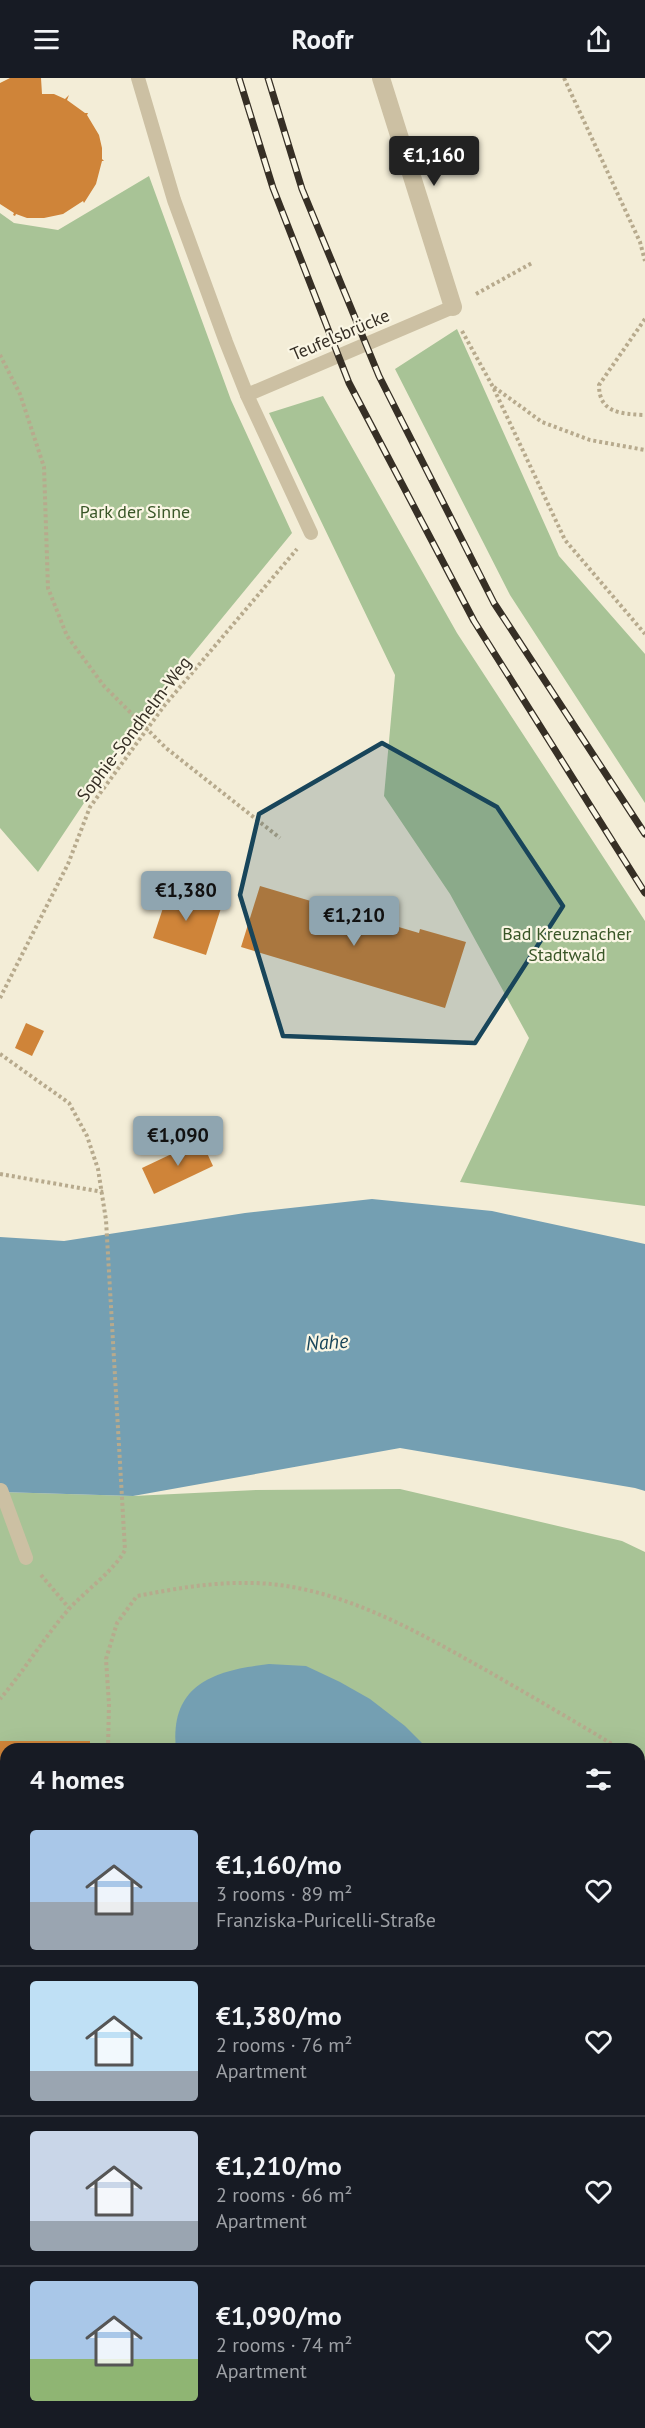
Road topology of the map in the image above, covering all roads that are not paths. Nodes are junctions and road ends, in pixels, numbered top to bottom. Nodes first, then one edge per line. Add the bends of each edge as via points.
1 (138, 78) edge
2 (381, 78) edge
3 (453, 307) joint
4 (246, 395) junction
5 (311, 533) road end
6 (1, 1490) edge
7 (26, 1558) dead end

1 - 4 lane via 174,200
2 - 3 street
3 - 4 lane, Teufelsbrücke
4 - 5 lane
6 - 7 lane

